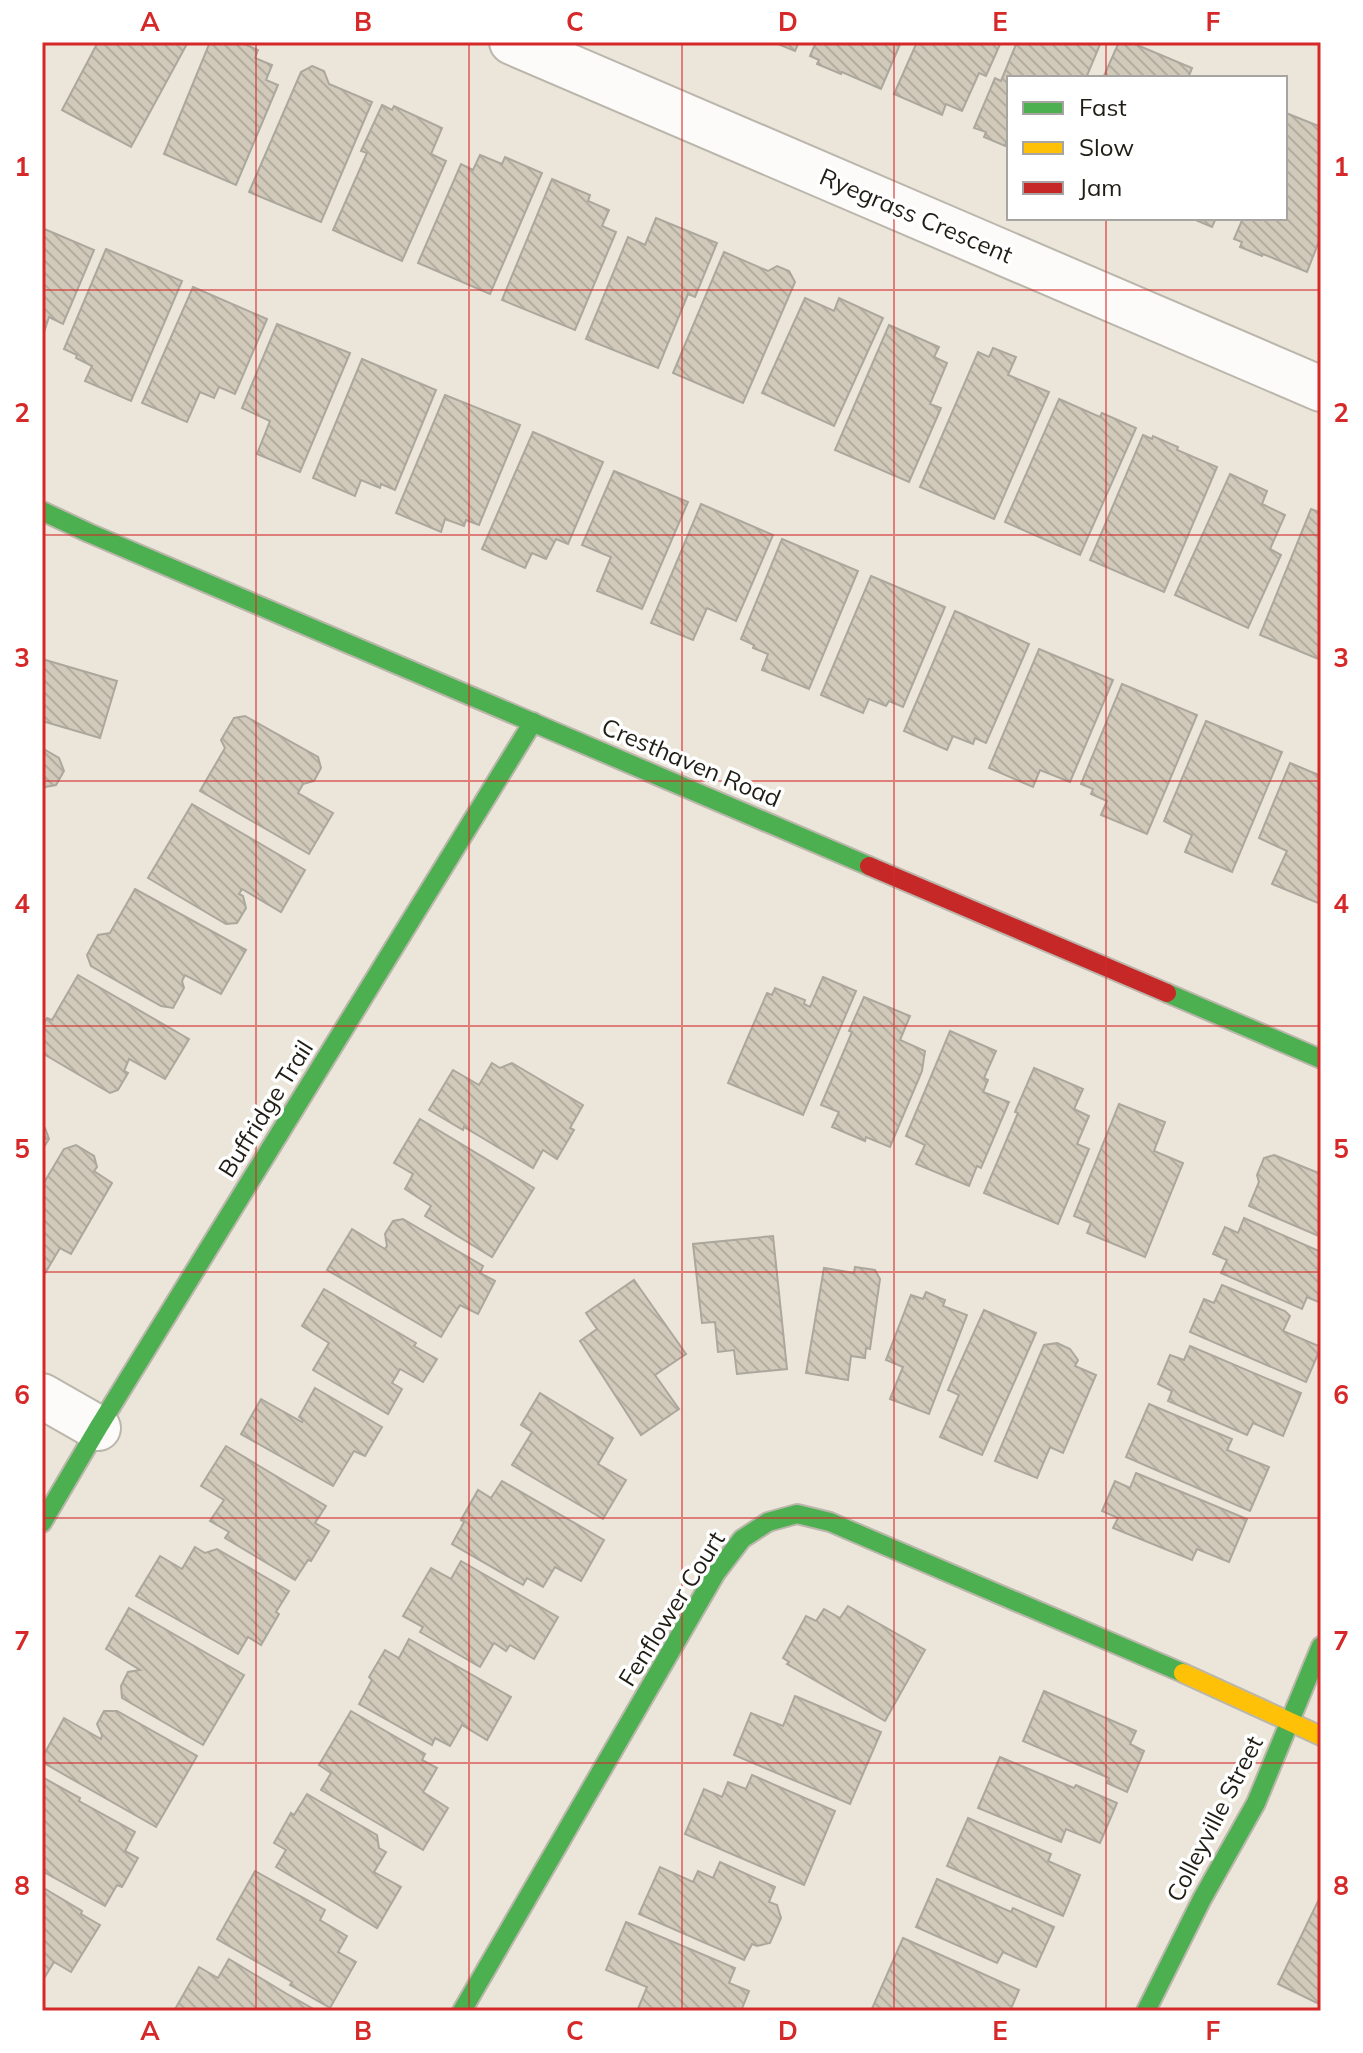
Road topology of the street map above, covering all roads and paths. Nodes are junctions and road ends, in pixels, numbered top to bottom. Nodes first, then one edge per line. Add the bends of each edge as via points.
1 (512, 42) edge
2 (1321, 389) edge
3 (42, 511) edge
4 (533, 722) junction
5 (1321, 1059) edge
6 (42, 1396) edge
7 (98, 1428) junction
8 (42, 1523) edge
9 (1321, 1646) edge
10 (1289, 1721) junction
11 (1321, 1736) edge
12 (462, 2011) edge
13 (1146, 2011) edge

1 - 2 street, Ryegrass Crescent
3 - 4 street, Cresthaven Road
4 - 5 street, Cresthaven Road
4 - 7 street, Buffridge Trail
6 - 7 street
7 - 8 street, Buffridge Trail
9 - 10 street, Colleyville Street
10 - 11 street, Fenflower Court
10 - 12 street, Fenflower Court via 830,1522 797,1514 768,1522 742,1539 716,1573
10 - 13 street, Colleyville Street via 1256,1803

